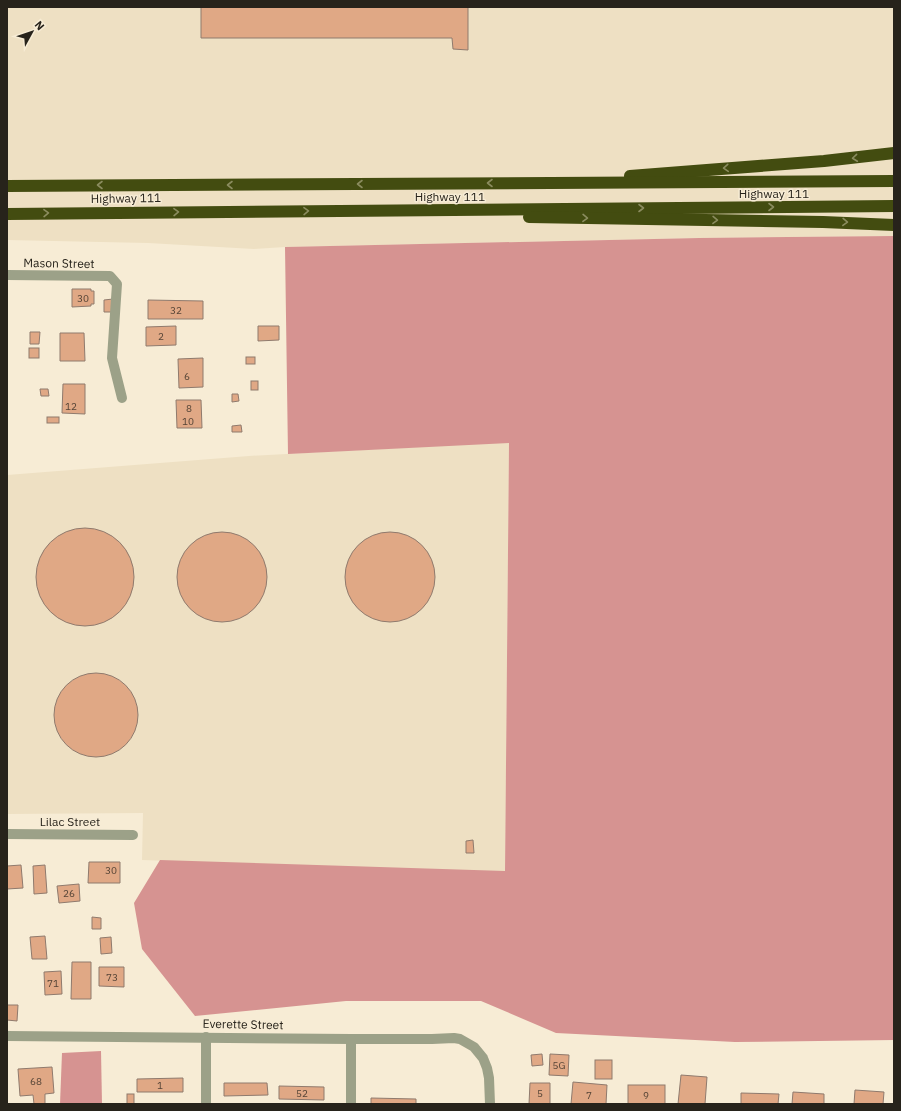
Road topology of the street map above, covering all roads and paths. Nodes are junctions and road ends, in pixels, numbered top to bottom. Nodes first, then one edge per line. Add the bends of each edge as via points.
1 (894, 153) edge
2 (894, 181) edge
3 (529, 183) junction
4 (7, 186) edge
5 (894, 206) edge
6 (350, 210) junction
7 (7, 214) edge
8 (894, 225) edge
9 (7, 275) edge
10 (122, 398) dead end
11 (7, 834) edge
12 (133, 835) dead end
13 (7, 1036) edge
14 (206, 1037) junction
15 (351, 1039) junction
16 (206, 1104) edge
17 (350, 1104) edge
18 (490, 1104) edge

1 -> 3 highway via 620,177 562,175
2 - 3 highway, Highway 111
3 -> 4 highway, Highway 111
6 -> 5 highway, Highway 111
7 -> 6 highway, Highway 111
6 -> 8 highway via 419,215
9 - 10 street, Mason Street via 110,276 117,284 112,358
11 - 12 street, Lilac Street
13 - 14 street, Everette Street
14 - 15 street, Everette Street
14 - 16 street
15 - 17 street
15 - 18 street, Everette Street via 460,1039 475,1048 483,1058 489,1078

